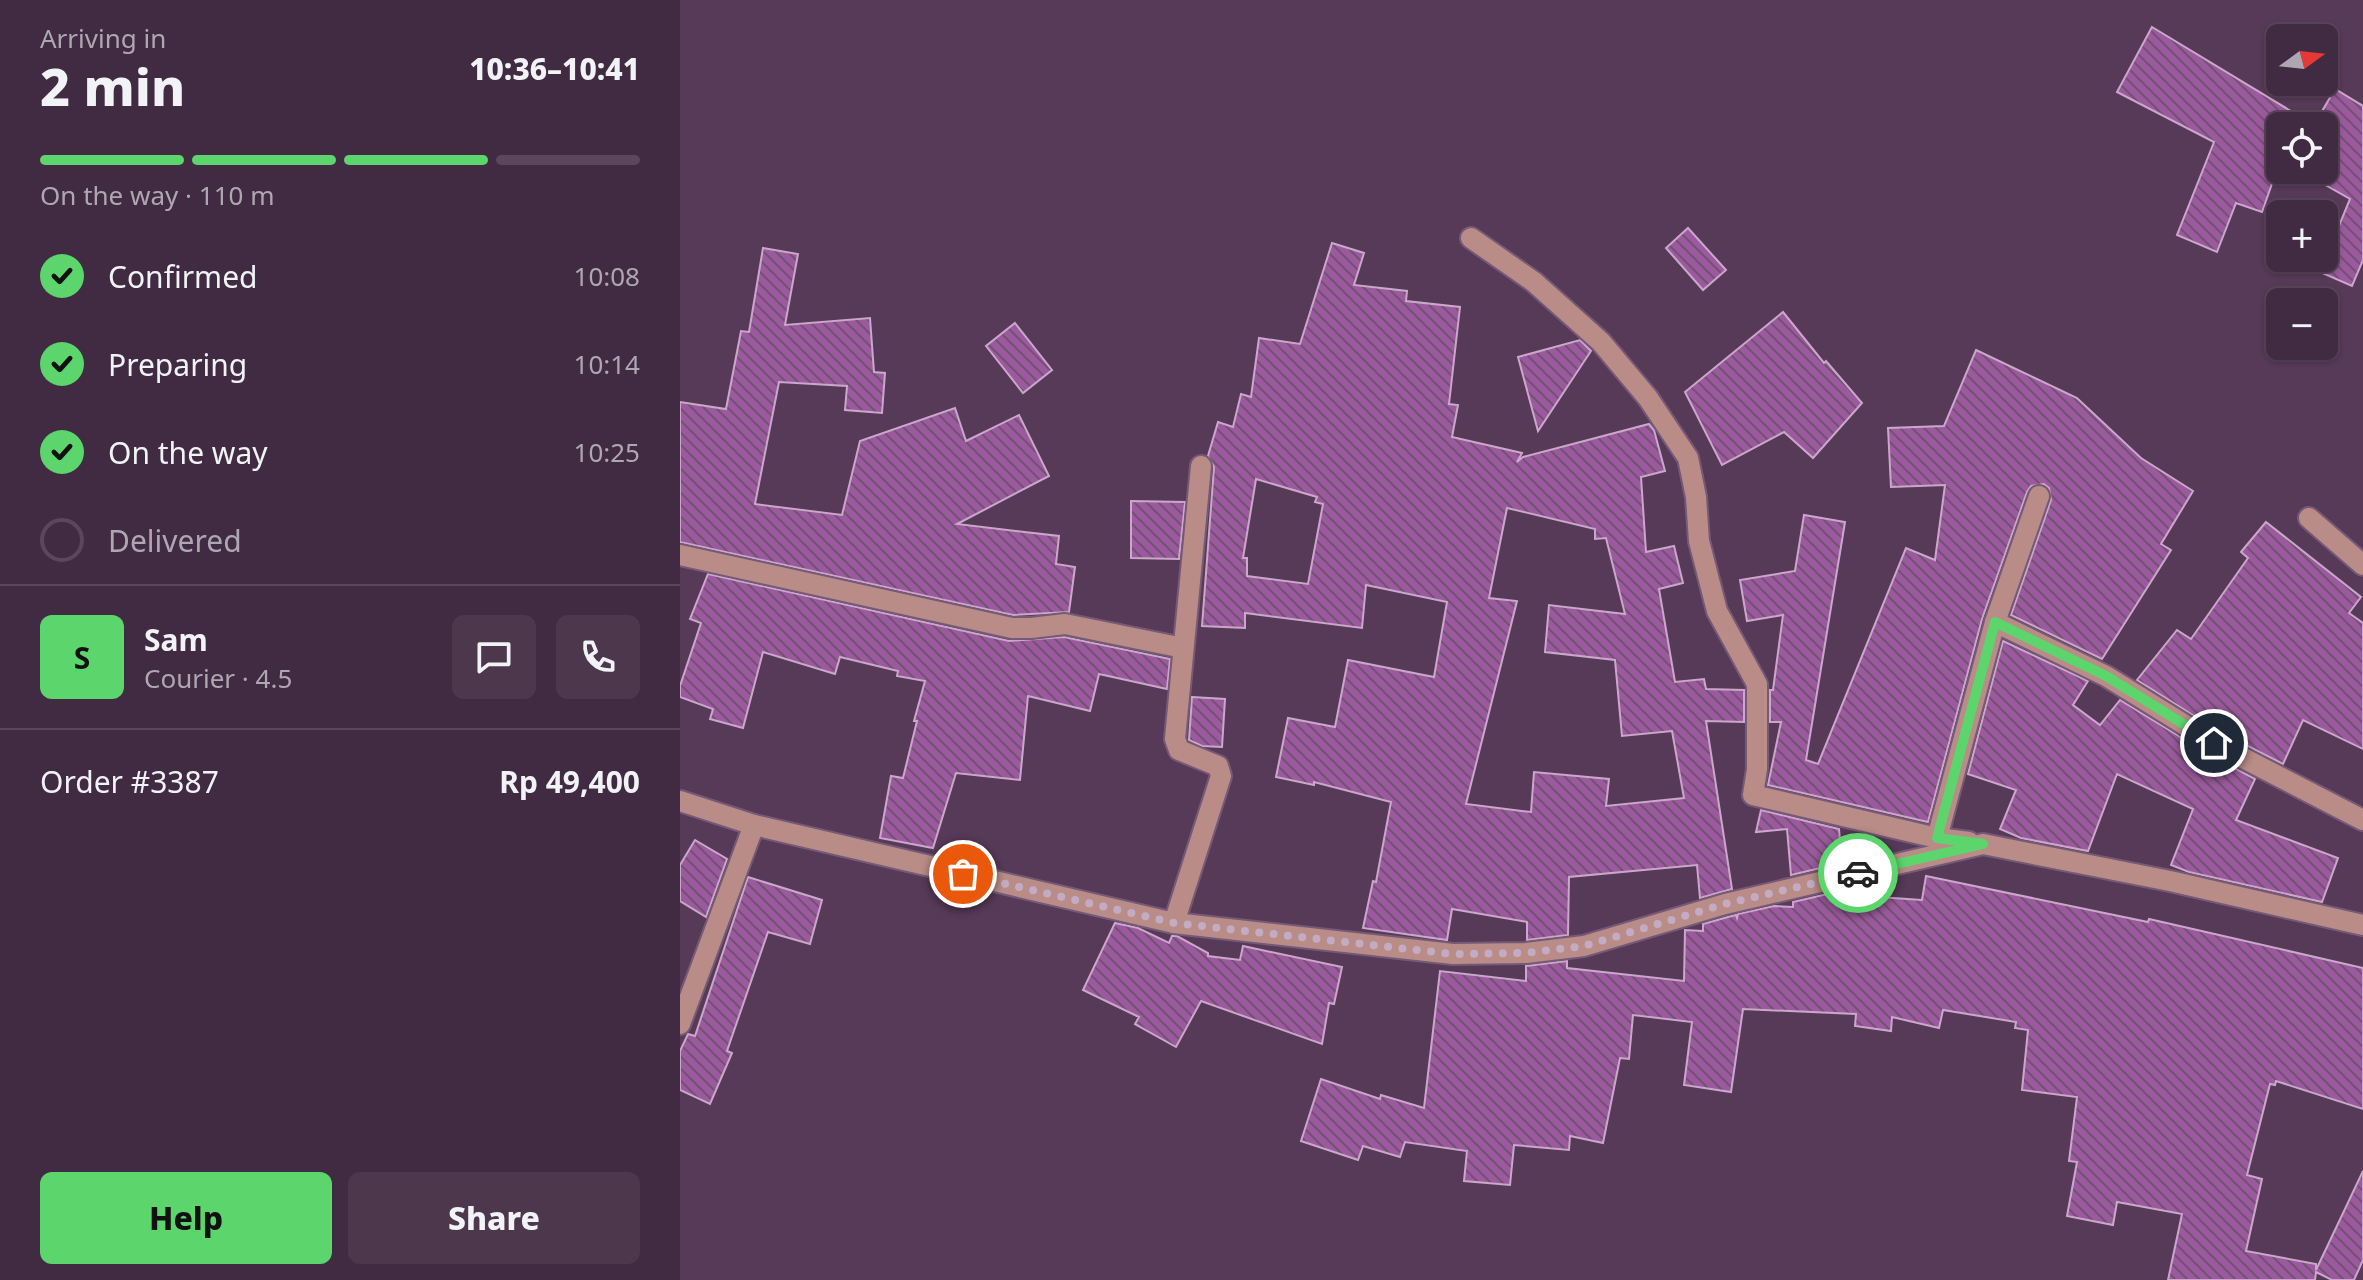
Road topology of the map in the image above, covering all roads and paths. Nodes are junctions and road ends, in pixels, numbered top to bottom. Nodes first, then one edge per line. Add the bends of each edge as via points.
1 (1471, 238) dead end
2 (1201, 466) dead end
3 (2039, 496) dead end
4 (2309, 518) dead end
5 (680, 555) edge
6 (2363, 565) edge
7 (1995, 622) junction
8 (1183, 648) junction
9 (680, 801) edge
10 (2363, 820) edge
11 (754, 825) junction
12 (1937, 838) junction
13 (1983, 844) junction
14 (1174, 923) junction
15 (2363, 925) edge
16 (680, 1024) edge

1 - 12 street via 1534,282 1601,342 1688,458 1699,541 1717,611 1757,684 1753,795
2 - 8 street
3 - 7 street
4 - 6 street
5 - 8 street via 1012,628 1065,624
7 - 10 street via 2106,676 2214,743
7 - 12 street
8 - 14 street via 1176,746 1218,766 1221,776
9 - 11 street
11 - 14 street
11 - 16 street
12 - 13 street
13 - 14 street via 1725,904 1584,946 1526,953 1453,954
13 - 15 street

